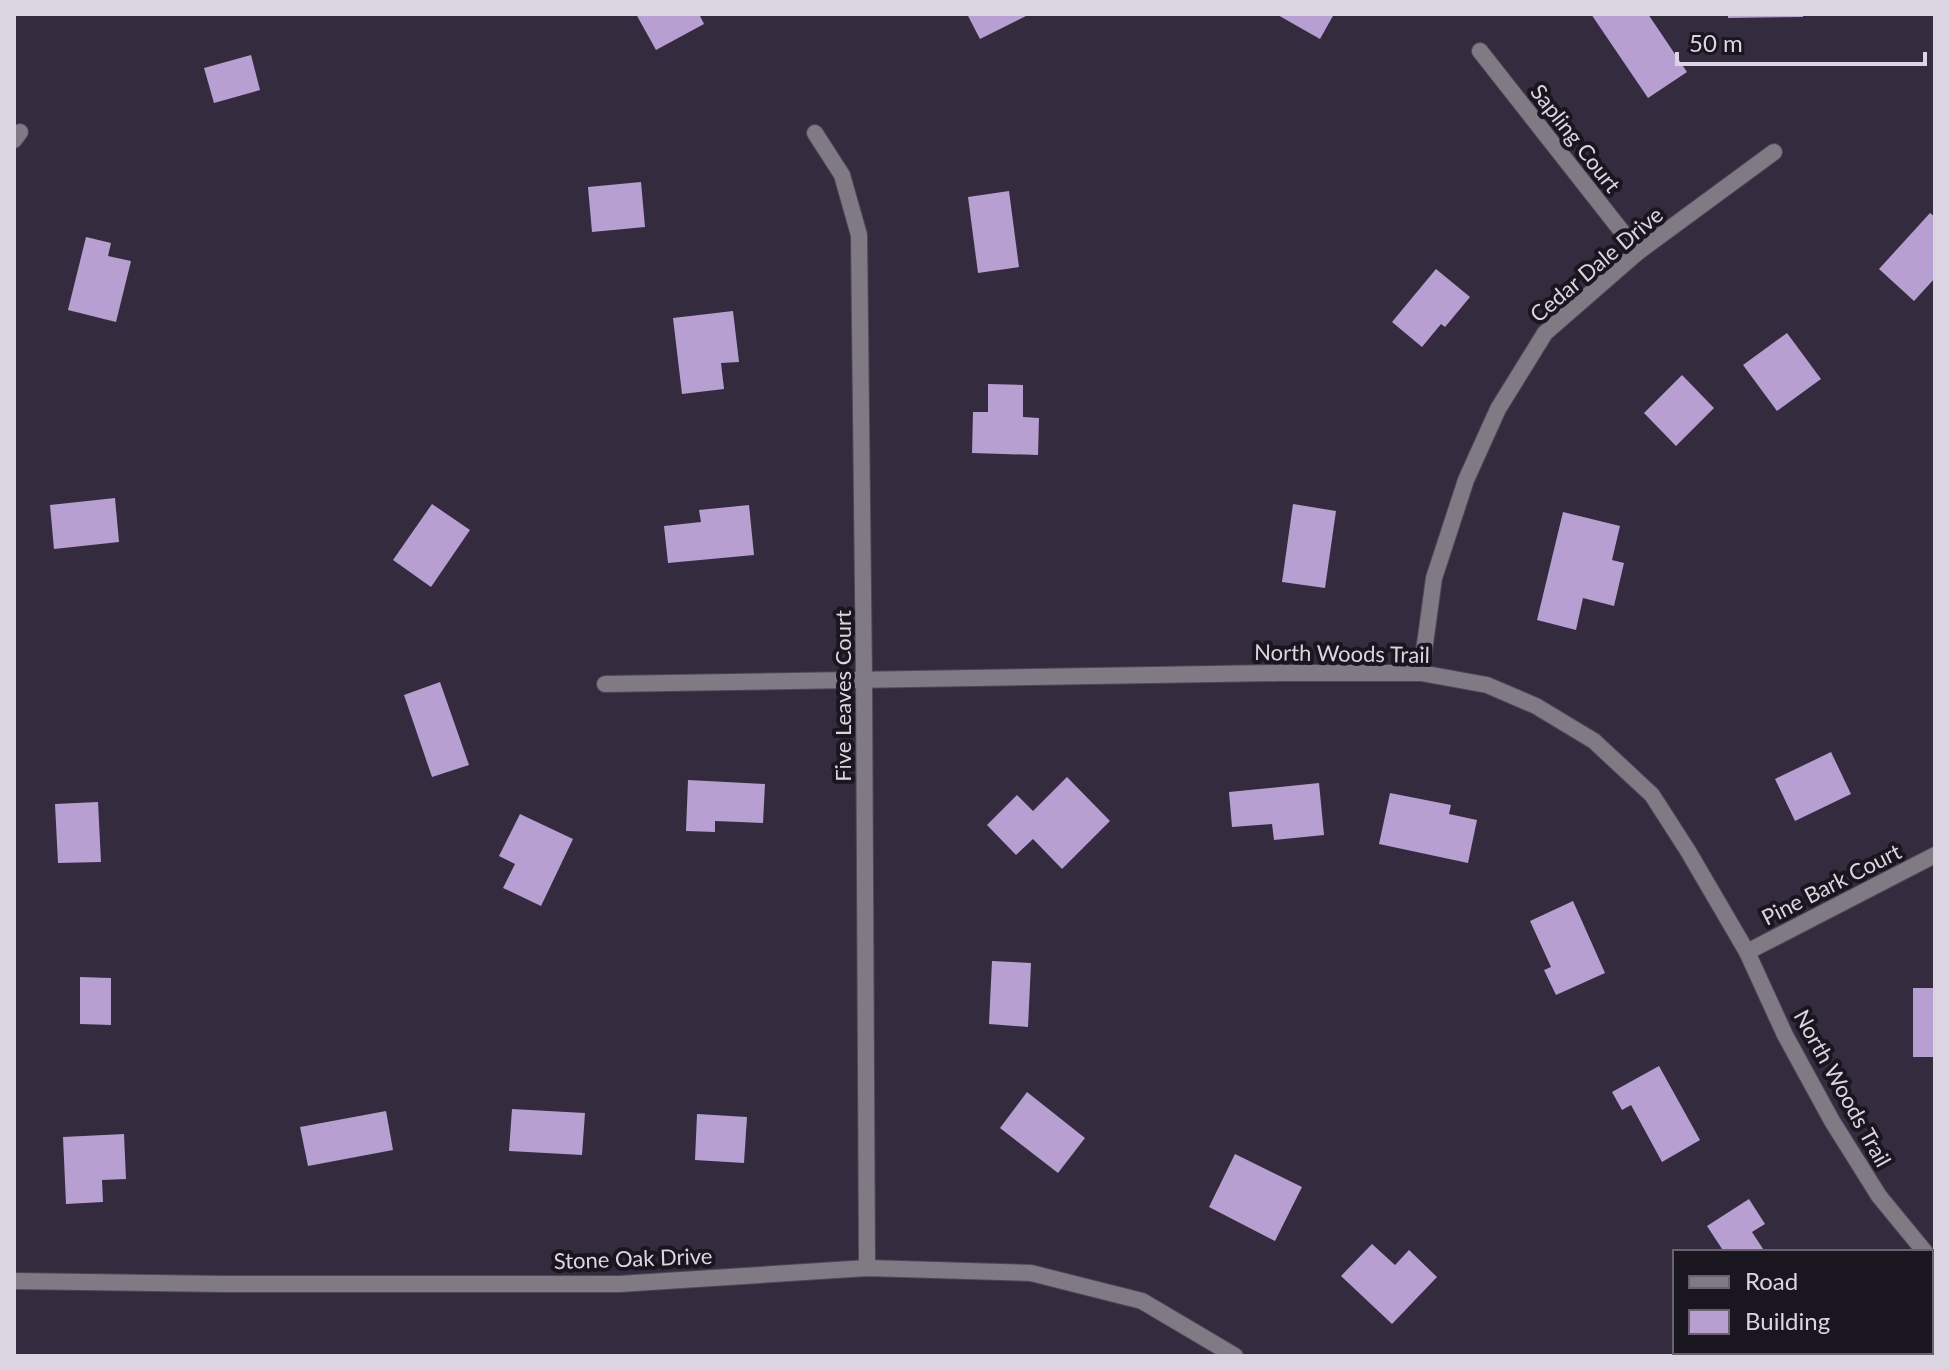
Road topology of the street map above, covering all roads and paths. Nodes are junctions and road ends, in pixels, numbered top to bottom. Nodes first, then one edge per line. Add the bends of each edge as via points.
1 (1480, 51) dead end
2 (815, 133) dead end
3 (1774, 152) dead end
4 (1638, 252) junction
5 (1421, 673) junction
6 (864, 679) junction
7 (605, 684) dead end
8 (1935, 855) edge
9 (1747, 952) junction
10 (1923, 1250) edge
11 (867, 1268) junction
12 (14, 1281) edge
13 (1235, 1356) edge

1 - 4 street, Sapling Court
2 - 6 street, Five Leaves Court via 842,175 859,235
3 - 4 street, Cedar Dale Drive
4 - 5 street, Cedar Dale Drive via 1545,333 1498,409 1466,480 1434,578
5 - 6 street, North Woods Trail
5 - 9 street, North Woods Trail via 1487,685 1536,706 1594,741 1652,795
6 - 7 street, North Woods Trail
6 - 11 street, Five Leaves Court
8 - 9 street, Pine Bark Court
9 - 10 street, North Woods Trail via 1832,1121 1879,1196
11 - 12 street, Stone Oak Drive via 619,1284
11 - 13 street, Stone Oak Drive via 1031,1273 1142,1301

